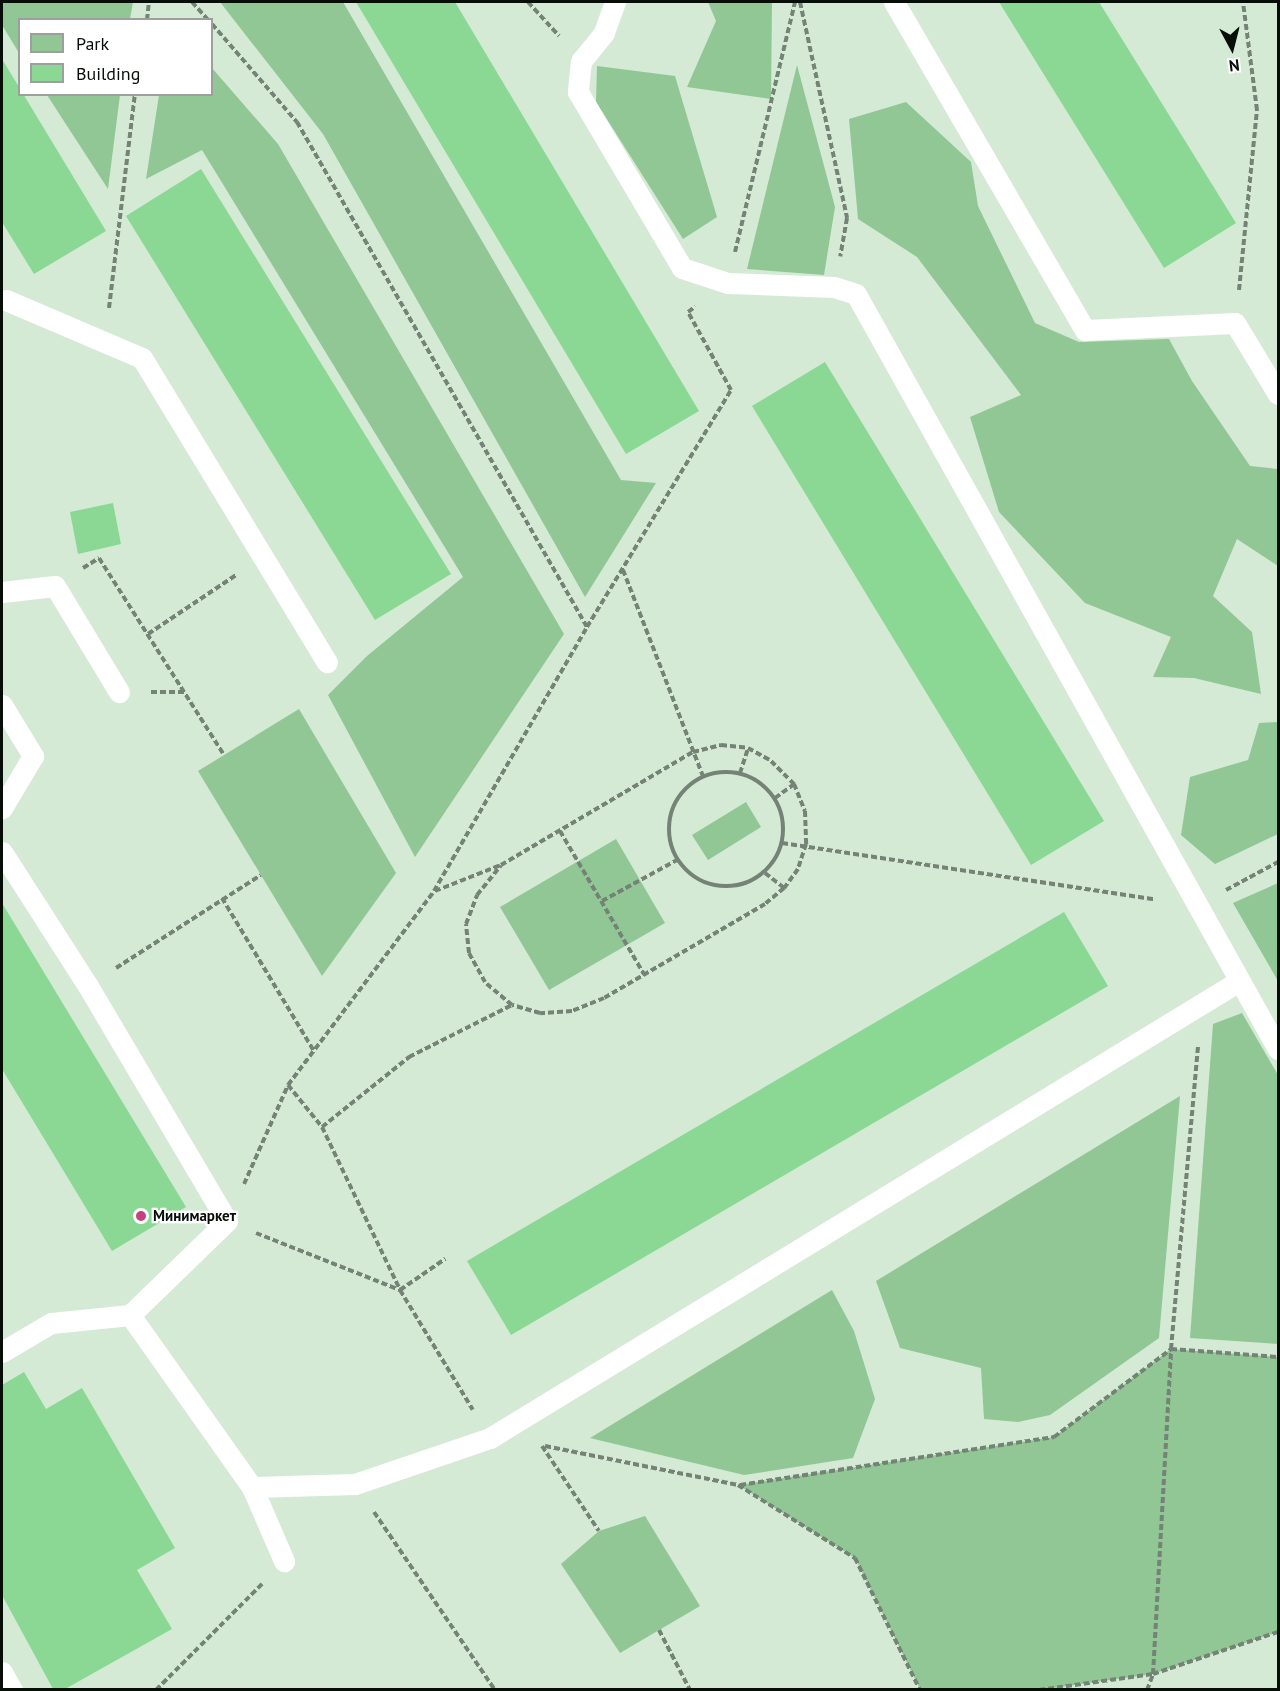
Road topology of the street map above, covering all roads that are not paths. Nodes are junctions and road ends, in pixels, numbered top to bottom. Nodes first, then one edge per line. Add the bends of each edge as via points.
1 (615, 2) edge
2 (894, 2) edge
3 (3, 302) edge
4 (1278, 394) edge
5 (2, 592) edge
6 (327, 662) dead end
7 (119, 692) dead end
8 (2, 705) edge
9 (2, 808) edge
10 (2, 852) edge
11 (1239, 981) junction
12 (1278, 1048) edge
13 (130, 1315) junction
14 (2, 1352) edge
15 (252, 1487) junction
16 (284, 1561) road end
17 (2, 1672) edge
18 (12, 1689) edge

1 - 11 lane via 604,33 581,61 578,92 682,268 728,283 834,287 856,294
2 - 4 lane via 1085,330 1235,323
3 - 6 lane via 142,358
5 - 7 lane via 55,586
8 - 9 lane via 33,756
10 - 13 lane via 88,986 227,1221
11 - 12 lane
11 - 15 lane via 490,1438 355,1484
13 - 14 lane via 51,1323
13 - 15 lane
15 - 16 lane
17 - 18 lane

